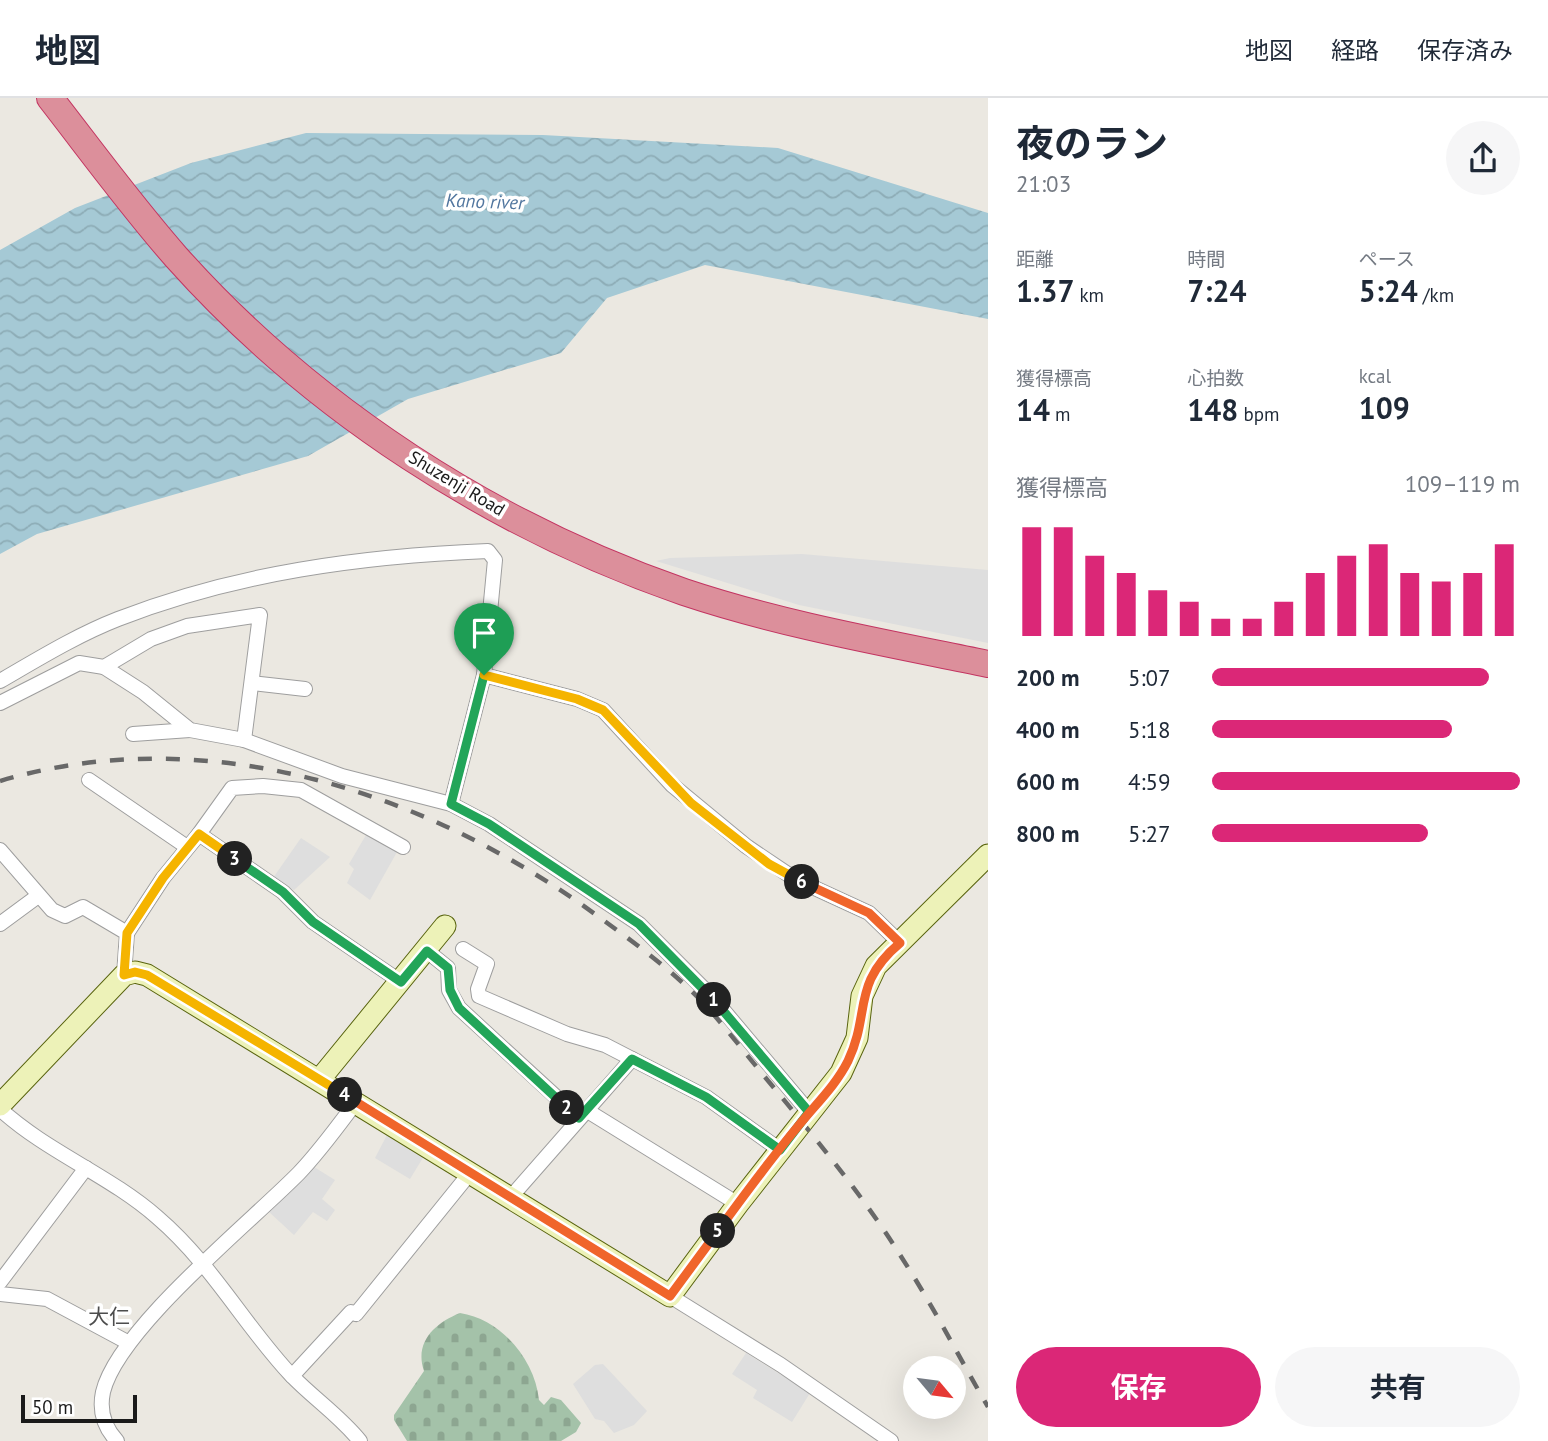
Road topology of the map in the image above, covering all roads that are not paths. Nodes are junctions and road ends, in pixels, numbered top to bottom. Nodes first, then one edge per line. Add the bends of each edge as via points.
1 (50, 98) edge
2 (988, 664) edge
3 (104, 667) junction
4 (484, 675) junction
5 (0, 681) edge
6 (252, 682) junction
7 (305, 689) dead end
8 (0, 702) edge
9 (190, 730) junction
10 (133, 734) dead end
11 (244, 740) junction
12 (89, 780) dead end
13 (451, 804) junction
14 (199, 834) junction
15 (187, 847) junction
16 (403, 847) dead end
17 (0, 850) edge
18 (988, 855) edge
19 (38, 896) junction
20 (0, 924) edge
21 (445, 926) dead end
22 (127, 933) junction
23 (900, 943) junction
24 (463, 949) dead end
25 (427, 951) junction
26 (124, 975) junction
27 (401, 982) junction
28 (632, 1059) junction
29 (320, 1079) junction
30 (356, 1102) junction
31 (0, 1107) edge
32 (809, 1112) junction
33 (582, 1114) junction
34 (780, 1150) junction
35 (86, 1168) junction
36 (470, 1173) junction
37 (510, 1198) junction
38 (737, 1204) junction
39 (203, 1265) junction
40 (0, 1282) edge
41 (0, 1294) edge
42 (670, 1296) junction
43 (129, 1343) junction
44 (292, 1376) junction
45 (117, 1441) edge
46 (360, 1441) edge
47 (891, 1441) edge

1 - 2 highway, Shuzenji Road via 135,207 222,304 317,390 440,476 519,521 686,592 809,626
3 - 6 street via 152,639 187,626 260,615
3 - 8 street via 79,663
3 - 9 street
4 - 5 street via 495,560 488,551 357,559 170,600 115,620
4 - 13 street
4 - 23 street via 603,710 673,785 746,846 795,879 869,913
6 - 7 street
6 - 11 street
9 - 10 street
9 - 11 street
11 - 13 street via 342,776
12 - 15 street
13 - 32 street via 489,824 639,924 713,998
14 - 15 street
14 - 16 street via 232,788 263,786 301,790
14 - 27 street via 283,892 313,922
15 - 22 street
17 - 19 street
18 - 23 street
19 - 20 street
19 - 22 street via 65,916 83,907
21 - 25 street
22 - 26 street
23 - 32 street via 870,977 848,1060
24 - 28 street via 487,964 479,996
25 - 27 street
25 - 33 street via 448,968 450,990 459,1008
26 - 29 street via 147,975
26 - 31 street
27 - 29 street
28 - 33 street
28 - 34 street via 706,1097
29 - 30 street
30 - 36 street
30 - 39 street via 299,1173
31 - 35 street via 26,1133
32 - 34 street
33 - 37 street
33 - 38 street
34 - 38 street
35 - 39 street via 159,1219
35 - 40 street
36 - 37 street
36 - 44 street via 356,1314 351,1312
37 - 42 street
38 - 42 street
39 - 43 street
39 - 44 street
41 - 43 street via 47,1299
42 - 47 street
43 - 45 street via 104,1389 101,1405 103,1421
44 - 46 street

